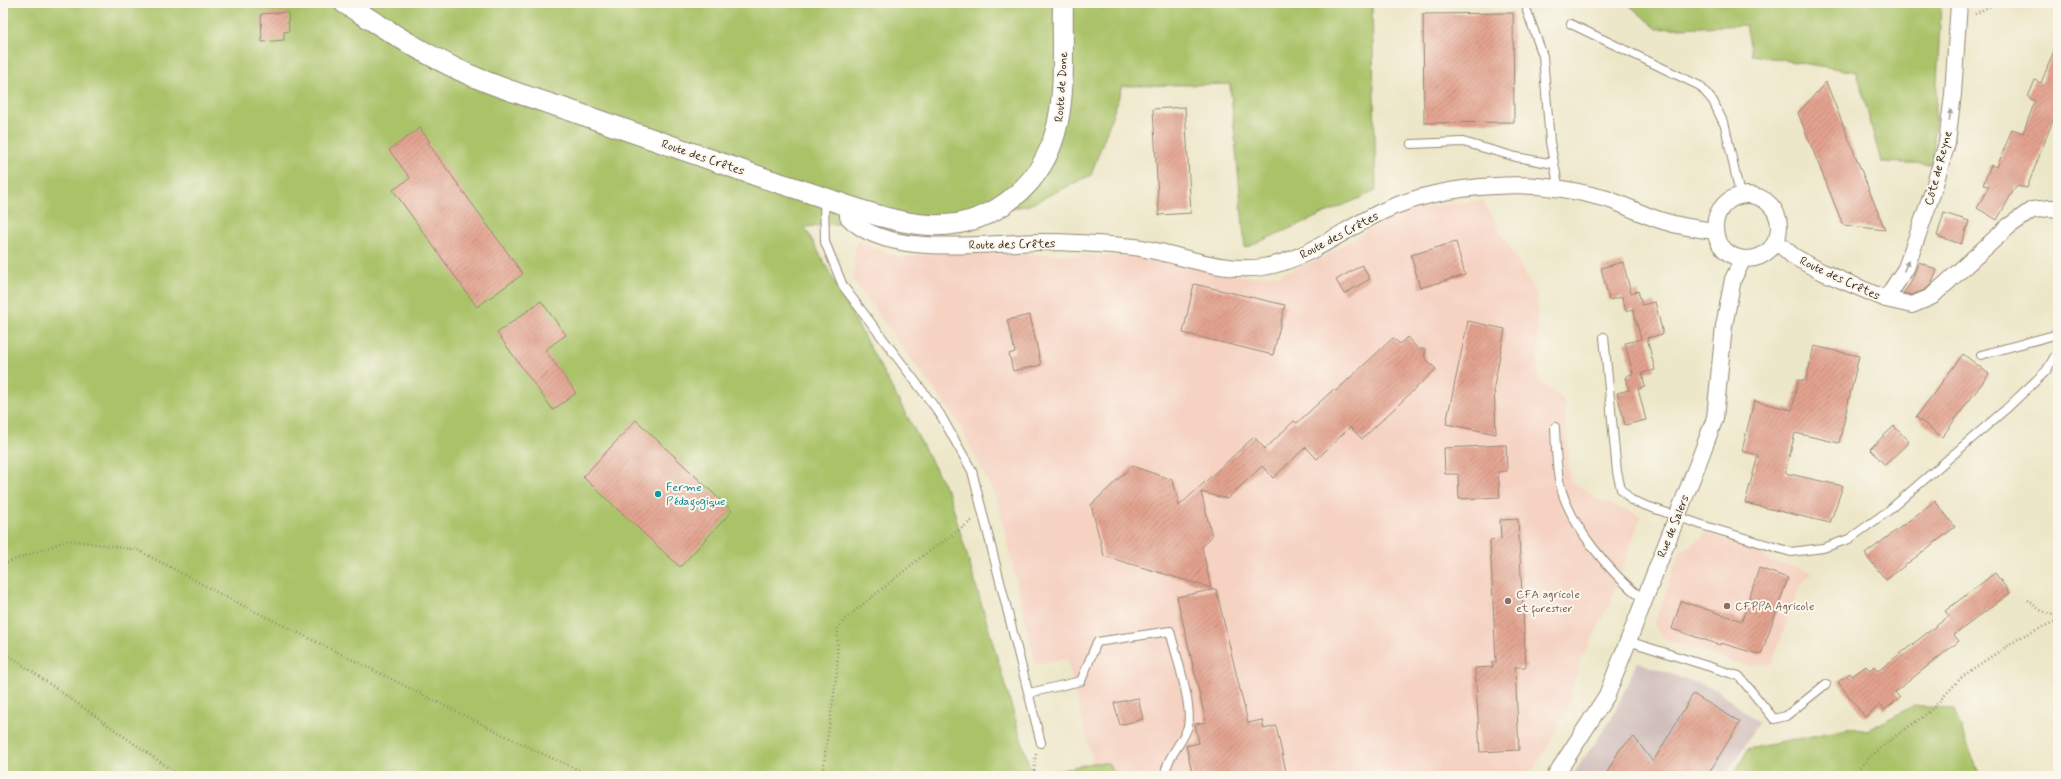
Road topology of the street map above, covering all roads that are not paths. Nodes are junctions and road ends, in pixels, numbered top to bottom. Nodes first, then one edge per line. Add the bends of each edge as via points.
1 (344, 3) edge
2 (1063, 3) edge
3 (1959, 3) edge
4 (1527, 11) dead end
5 (1571, 24) dead end
6 (1411, 144) dead end
7 (1554, 164) junction
8 (1559, 190) junction
9 (1740, 195) junction
10 (824, 198) junction
11 (848, 207) junction
12 (2058, 209) edge
13 (1714, 231) junction
14 (1776, 241) junction
15 (1743, 259) junction
16 (1886, 299) junction
17 (2058, 334) edge
18 (1604, 337) dead end
19 (2058, 351) edge
20 (1981, 356) dead end
21 (1555, 427) dead end
22 (1676, 516) junction
23 (1644, 600) junction
24 (1628, 641) junction
25 (1826, 684) dead end
26 (1028, 693) junction
27 (1041, 743) road end
28 (1165, 776) edge
29 (1556, 776) edge

1 - 10 street, Route des Crêtes via 432,56 490,83
2 - 11 street, Route de Done via 1064,61 1057,130 1042,165 1017,195 986,215 954,224 910,223
16 -> 3 street, Côte de Reyne via 1906,268 1947,143
4 - 7 lane via 1543,56
5 - 9 lane via 1700,86 1713,101 1725,126
6 - 7 lane via 1463,142 1516,157
7 - 8 lane
8 - 11 street, Route des Crêtes via 1497,185 1443,192 1409,201 1381,213 1306,254 1260,268 1233,267 1138,248 1103,244 906,244 883,239 855,225 848,217
8 - 13 street, Route des Crêtes via 1609,200 1668,223
9 - 13 street via 1719,210
9 - 14 street via 1759,197 1774,210 1779,230
10 - 11 street, Route des Crêtes
10 - 26 lane via 825,242 843,286 940,414 972,471
12 - 16 street, Route des Crêtes via 2032,210 2009,226 1931,297 1912,305
13 - 15 street via 1723,249 1732,256
14 - 15 street via 1763,255 1754,259
14 - 16 street, Route des Crêtes via 1793,256 1820,271
15 - 22 street, Rue de Salers via 1733,279 1724,326 1715,418
17 - 20 lane
18 - 22 lane via 1617,472 1621,489 1631,500
19 - 22 lane via 2046,371 2006,409 1888,511 1849,539 1823,548 1791,552
21 - 23 lane via 1560,484 1569,511 1619,578
22 - 23 street, Rue de Salers
23 - 24 street, Rue de Salers
24 - 25 lane via 1739,676 1774,719 1786,716
24 - 29 street, Rue de Salers via 1607,695
26 - 27 lane
26 - 28 lane via 1081,681 1097,642 1170,631 1190,711 1188,729 1173,752

